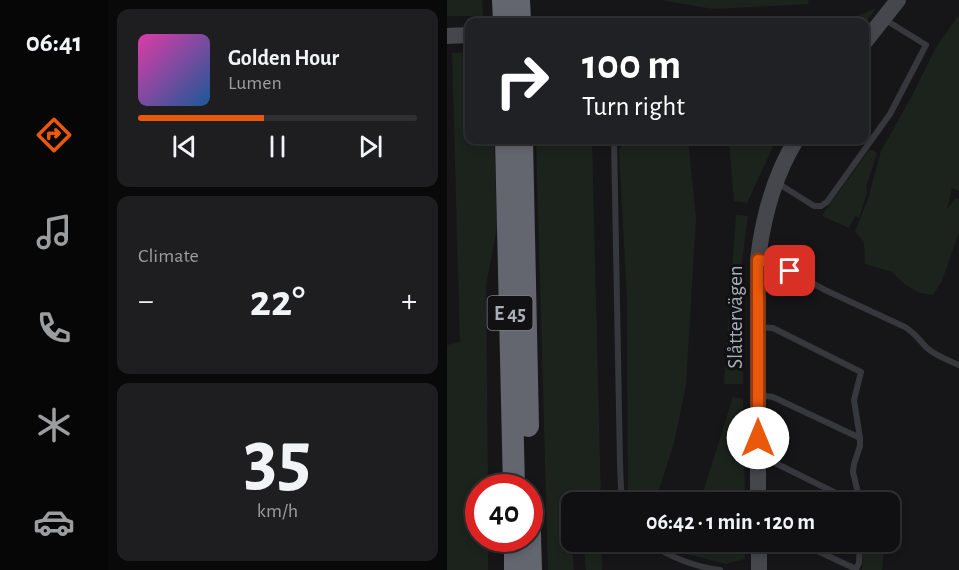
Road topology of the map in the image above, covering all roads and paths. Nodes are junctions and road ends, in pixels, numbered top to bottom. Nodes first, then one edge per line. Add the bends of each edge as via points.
1 (898, 0) edge
2 (883, 19) junction
3 (465, 35) edge
4 (447, 36) edge
5 (869, 37) edge
6 (869, 143) edge
7 (506, 144) edge
8 (522, 144) edge
9 (614, 144) edge
10 (794, 144) edge
11 (869, 144) edge
12 (775, 182) junction
13 (758, 260) junction
14 (757, 327) junction
15 (959, 365) edge
16 (758, 395) junction
17 (860, 438) junction
18 (758, 460) junction
19 (514, 474) edge
20 (529, 474) edge
21 (622, 492) edge
22 (758, 492) edge
23 (834, 492) edge
24 (858, 492) edge
25 (515, 552) edge
26 (530, 552) edge
27 (665, 552) edge
28 (759, 552) edge
29 (819, 552) edge
30 (860, 552) edge
31 (515, 570) edge
32 (531, 570) edge
33 (714, 570) edge
34 (720, 570) edge
35 (759, 570) edge

1 - 2 street
2 - 5 street
2 - 6 lane via 926,45 890,114
3 - 4 street
7 - 19 highway, E 45
8 - 20 highway, E 45
9 - 21 lane
10 - 12 street, Slåttervägen
11 - 12 lane via 821,206 814,206
12 - 13 street, Slåttervägen
13 - 14 street, Slåttervägen
13 - 15 lane via 773,262 905,327 938,356
14 - 16 street, Slåttervägen
14 - 17 lane via 773,328 861,372 854,400
16 - 17 lane via 773,397
16 - 18 street, Slåttervägen
17 - 24 lane via 853,472
18 - 22 street, Slåttervägen
18 - 23 lane via 771,461
25 - 31 highway
26 - 32 highway
27 - 33 lane
28 - 35 street
29 - 30 lane via 856,570
33 - 34 lane

